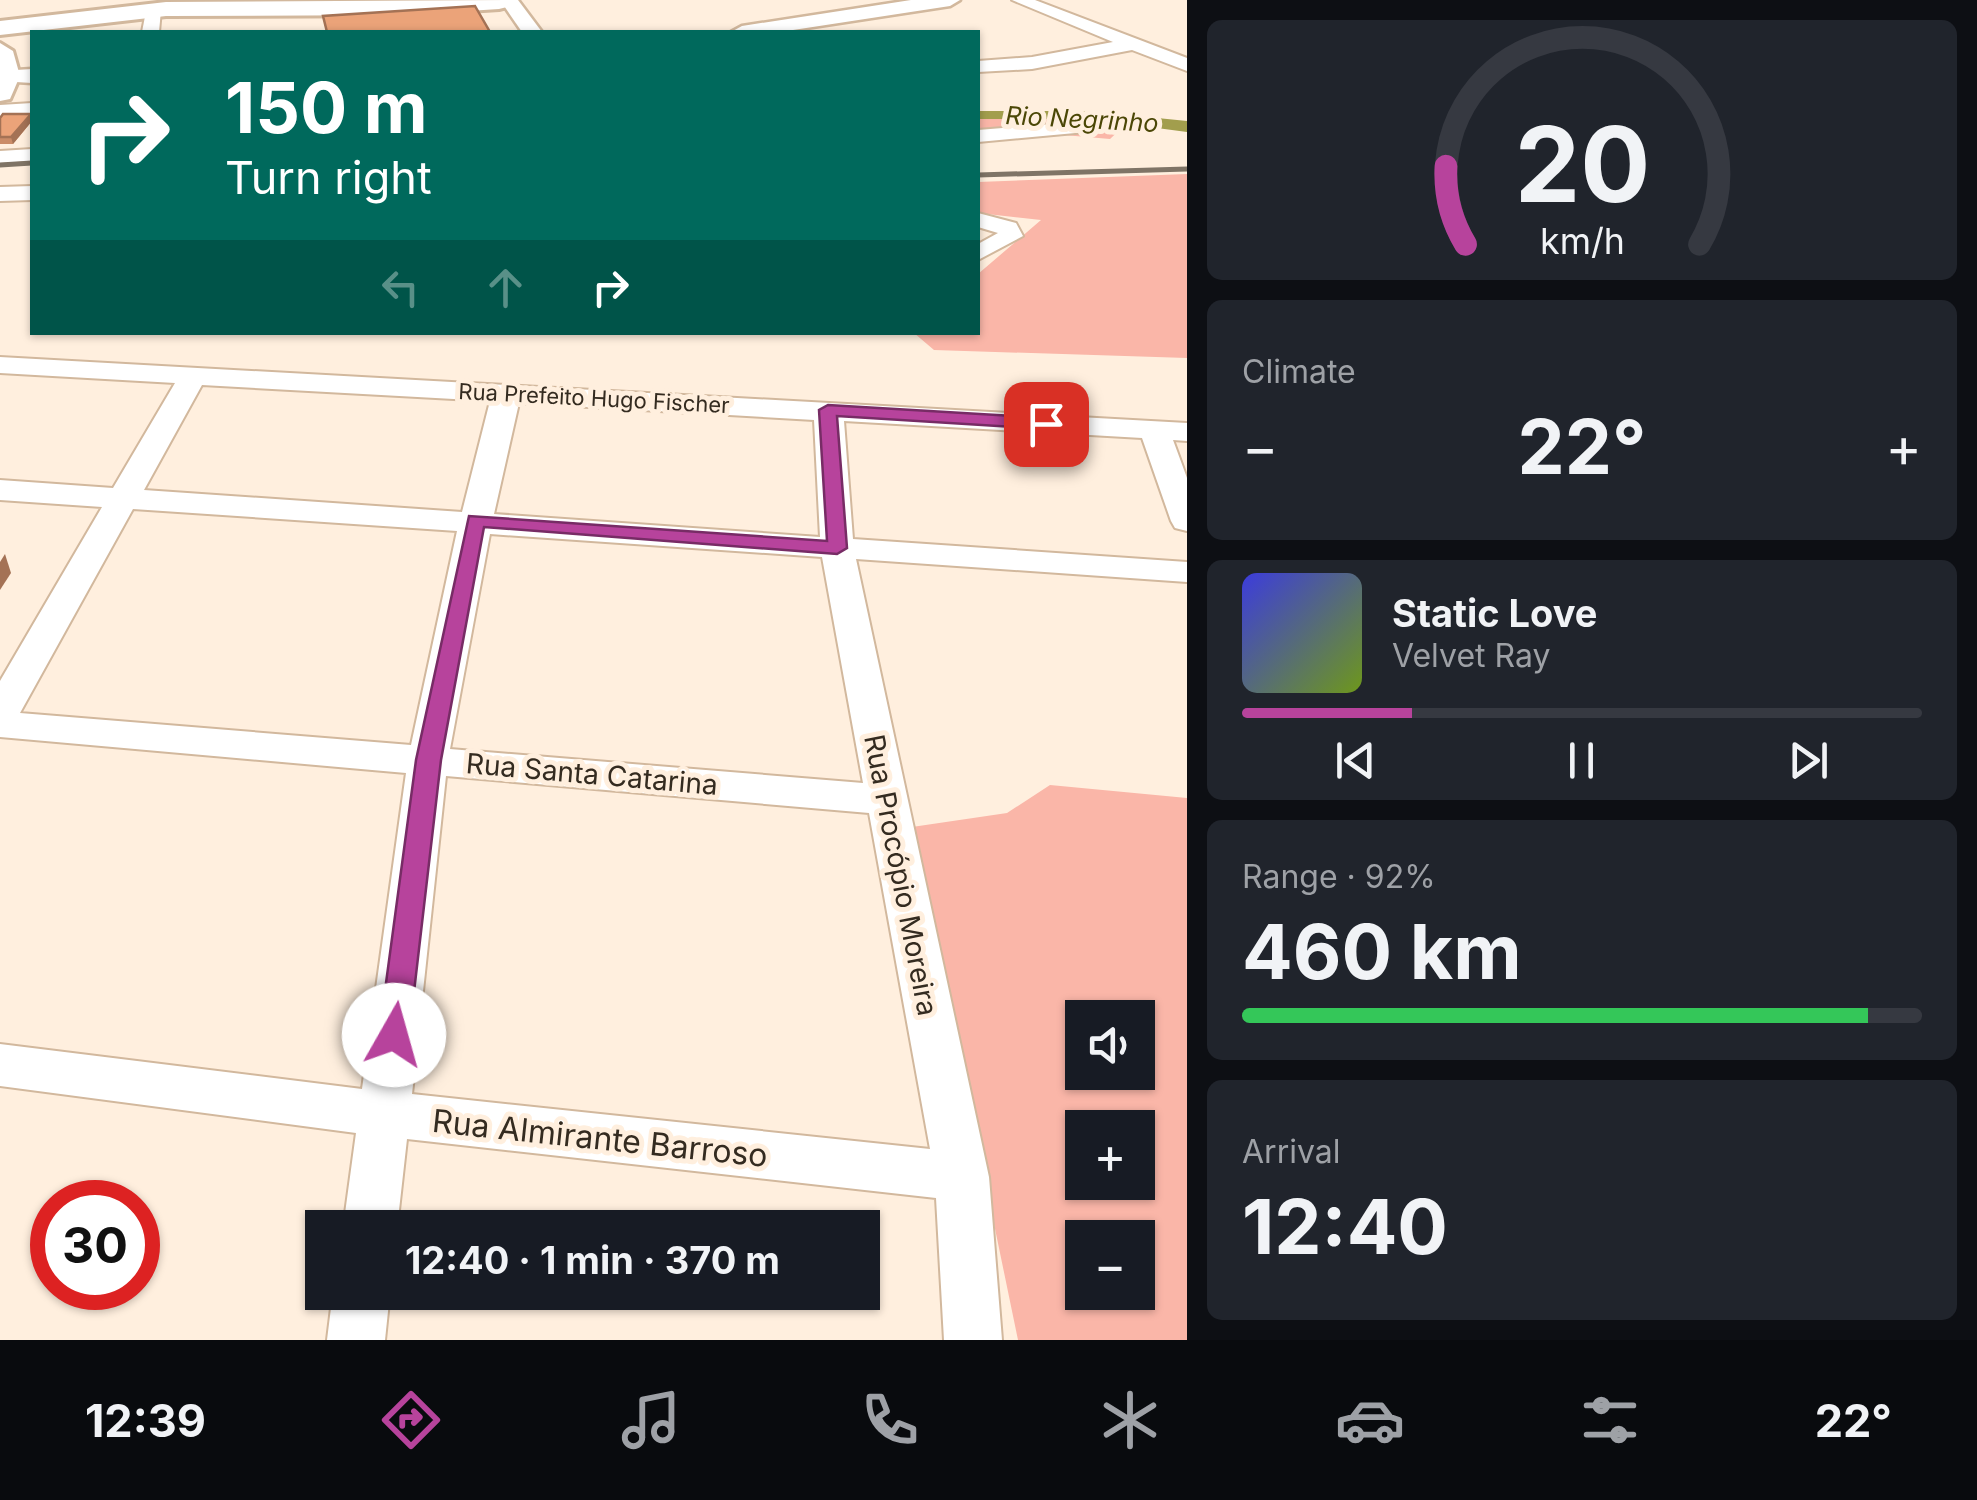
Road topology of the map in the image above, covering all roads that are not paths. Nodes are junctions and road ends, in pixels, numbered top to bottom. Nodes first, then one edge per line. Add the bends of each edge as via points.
1 (418, 0) edge
2 (950, 0) edge
3 (1020, 0) edge
4 (510, 1) edge
5 (183, 4) edge
6 (235, 4) edge
7 (330, 8) junction
8 (152, 21) edge
9 (0, 28) edge
10 (531, 30) edge
11 (755, 30) edge
12 (1134, 44) junction
13 (1187, 65) edge
14 (980, 67) edge
15 (7, 83) edge
16 (30, 107) edge
17 (1079, 128) dead end
18 (980, 136) edge
19 (30, 155) edge
20 (0, 158) edge
21 (30, 193) edge
22 (0, 194) edge
23 (980, 221) edge
24 (980, 252) edge
25 (0, 365) edge
26 (192, 376) junction
27 (507, 393) junction
28 (828, 410) junction
29 (1154, 430) junction
30 (1187, 432) edge
31 (0, 490) edge
32 (121, 498) junction
33 (476, 520) junction
34 (1187, 521) edge
35 (837, 548) junction
36 (1187, 572) edge
37 (0, 714) edge
38 (0, 724) edge
39 (428, 760) junction
40 (885, 800) junction
41 (0, 1065) edge
42 (384, 1114) junction
43 (962, 1177) junction
44 (372, 1210) edge
45 (360, 1310) edge
46 (356, 1340) edge
47 (972, 1340) edge

1 - 7 main road
2 - 11 street
3 - 12 street
4 - 7 main road
4 - 10 street
5 - 6 main road
5 - 8 main road
6 - 7 main road
8 - 9 main road
12 - 13 street
12 - 14 street
15 - 16 street
17 - 18 street
19 - 20 street
21 - 22 street
23 - 24 street via 1008,228 1011,236
25 - 26 street, Rua Prefeito Hugo Fischer
26 - 27 street, Rua Prefeito Hugo Fischer
26 - 32 street
27 - 28 street, Rua Prefeito Hugo Fischer
27 - 33 street
28 - 29 street, Rua Prefeito Hugo Fischer
28 - 35 street, Rua Procópio Moreira
29 - 30 street, Rua Prefeito Hugo Fischer
29 - 34 street
31 - 32 street
32 - 33 street
32 - 37 street
33 - 35 street
33 - 39 street
35 - 36 street
35 - 40 street, Rua Procópio Moreira
38 - 39 street, Rua Santa Catarina
39 - 40 street, Rua Santa Catarina
39 - 42 street
40 - 43 street, Rua Procópio Moreira
41 - 42 street, Rua Almirante Barroso
42 - 43 street, Rua Almirante Barroso
42 - 44 street
43 - 47 street, Rua Procópio Moreira
45 - 46 street

